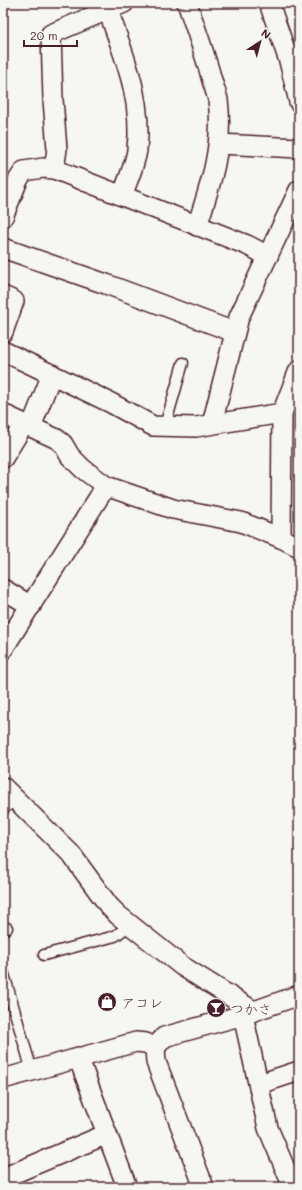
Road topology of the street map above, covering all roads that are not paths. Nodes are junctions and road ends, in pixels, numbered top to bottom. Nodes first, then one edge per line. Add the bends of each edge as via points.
1 (187, 3) edge
2 (269, 3) edge
3 (116, 7) edge
4 (299, 102) edge
5 (219, 144) junction
6 (299, 148) edge
7 (54, 169) junction
8 (299, 190) edge
9 (122, 196) junction
10 (3, 217) edge
11 (197, 226) junction
12 (3, 248) edge
13 (268, 256) junction
14 (3, 296) edge
15 (3, 332) edge
16 (234, 332) junction
17 (3, 351) edge
18 (183, 363) dead end
19 (299, 370) edge
20 (52, 374) junction
21 (282, 413) junction
22 (3, 414) edge
23 (212, 424) junction
24 (27, 426) junction
25 (165, 426) junction
26 (3, 458) edge
27 (106, 486) junction
28 (281, 538) junction
29 (299, 547) edge
30 (3, 588) edge
31 (31, 606) junction
32 (3, 649) edge
33 (8, 798) edge
34 (130, 925) junction
35 (44, 955) dead end
36 (3, 971) edge
37 (299, 995) edge
38 (248, 1013) junction
39 (155, 1048) junction
40 (78, 1057) junction
41 (32, 1071) junction
42 (299, 1071) edge
43 (3, 1079) edge
44 (259, 1084) junction
45 (107, 1134) junction
46 (3, 1178) edge
47 (295, 1184) edge
48 (127, 1187) edge
49 (204, 1187) edge

1 - 5 street via 218,99
2 - 4 street via 289,61
3 - 7 street via 51,34 57,149
3 - 9 street via 138,111 137,151
5 - 6 street
5 - 11 street via 212,183
7 - 9 street
7 - 10 street via 24,171
8 - 13 street
9 - 11 street
11 - 13 street
12 - 16 street
13 - 16 street
14 - 15 street via 14,301
16 - 23 street
17 - 20 street
18 - 25 lane
19 - 21 street
20 - 24 street
20 - 25 street via 153,426
21 - 23 street
21 - 28 street
22 - 24 street
23 - 25 street via 196,427
24 - 26 street
24 - 27 street via 57,439 83,469
27 - 28 street via 173,509 241,522
27 - 31 street
28 - 29 street
30 - 31 street
31 - 32 street
33 - 34 street via 71,854 109,906
34 - 35 lane via 115,936
34 - 38 street
36 - 41 lane
37 - 38 street
38 - 39 street via 164,1037
38 - 44 street
39 - 40 street via 146,1043 136,1042
39 - 49 street via 156,1062
40 - 41 street
40 - 45 street
41 - 43 street
42 - 44 street
44 - 47 street via 268,1128
45 - 46 street
45 - 48 street

